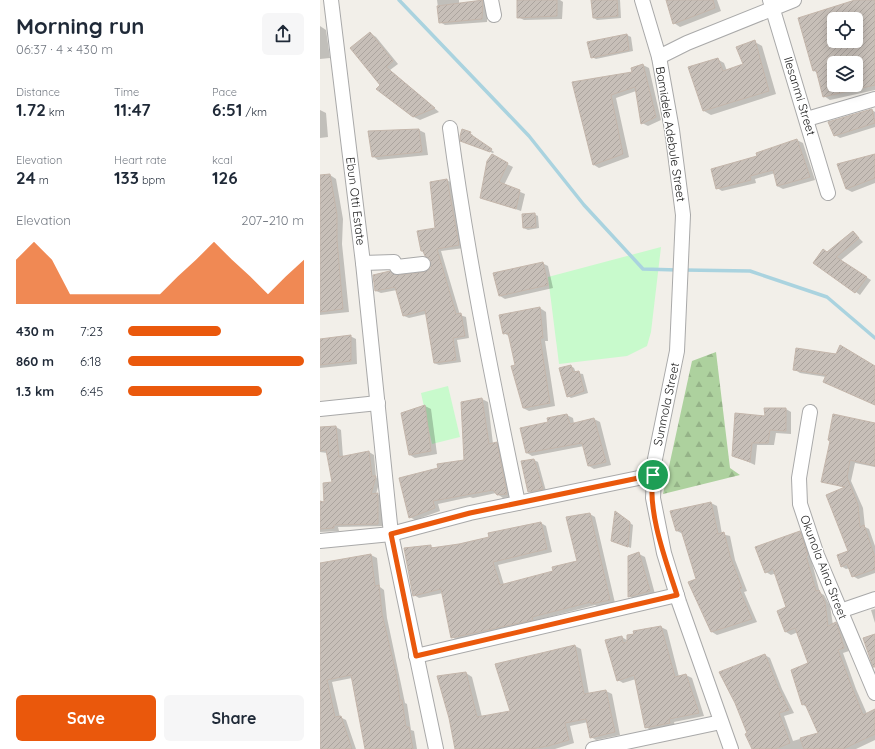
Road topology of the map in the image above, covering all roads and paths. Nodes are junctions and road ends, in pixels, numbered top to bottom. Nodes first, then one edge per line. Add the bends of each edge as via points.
1 (331, 0) edge
2 (491, 0) edge
3 (642, 0) edge
4 (794, 0) edge
5 (771, 4) edge
6 (494, 15) dead end
7 (659, 57) junction
8 (875, 99) edge
9 (807, 119) junction
10 (450, 128) dead end
11 (828, 193) dead end
12 (683, 215) joint
13 (364, 263) junction
14 (423, 264) dead end
15 (378, 402) junction
16 (320, 409) edge
17 (810, 412) dead end
18 (653, 475) junction
19 (518, 503) junction
20 (391, 534) junction
21 (320, 541) edge
22 (677, 595) junction
23 (875, 599) edge
24 (840, 611) junction
25 (416, 656) junction
26 (875, 693) edge
27 (721, 722) junction
28 (436, 749) edge
29 (593, 749) edge
30 (731, 749) edge

1 - 13 street, Ebun Otti Estate
2 - 6 street
3 - 7 street
4 - 5 street, Bamidele Adebule Street
5 - 7 street, Bamidele Adebule Street
5 - 9 street, Ilesanmi Street
7 - 12 street, Bamidele Adebule Street
8 - 9 street
9 - 11 street, Ilesanmi Street
10 - 19 street via 468,252
12 - 18 street, Sunmola Street via 677,352 654,459
13 - 14 street via 394,262 397,267
13 - 15 street, Ebun Otti Estate
15 - 16 street
15 - 20 street, Ebun Otti Estate
17 - 24 street, Okunola Aina Street via 799,478 800,504
18 - 19 street
18 - 22 street, Sunmola Street via 656,518
19 - 20 street
20 - 21 street
20 - 25 street, Ebun Otti Estate
22 - 25 street
22 - 27 street, Sunmola Street
23 - 24 street
24 - 26 street, Okunola Aina Street
25 - 28 street, Ebun Otti Estate
27 - 29 street
27 - 30 street, Sunmola Street

